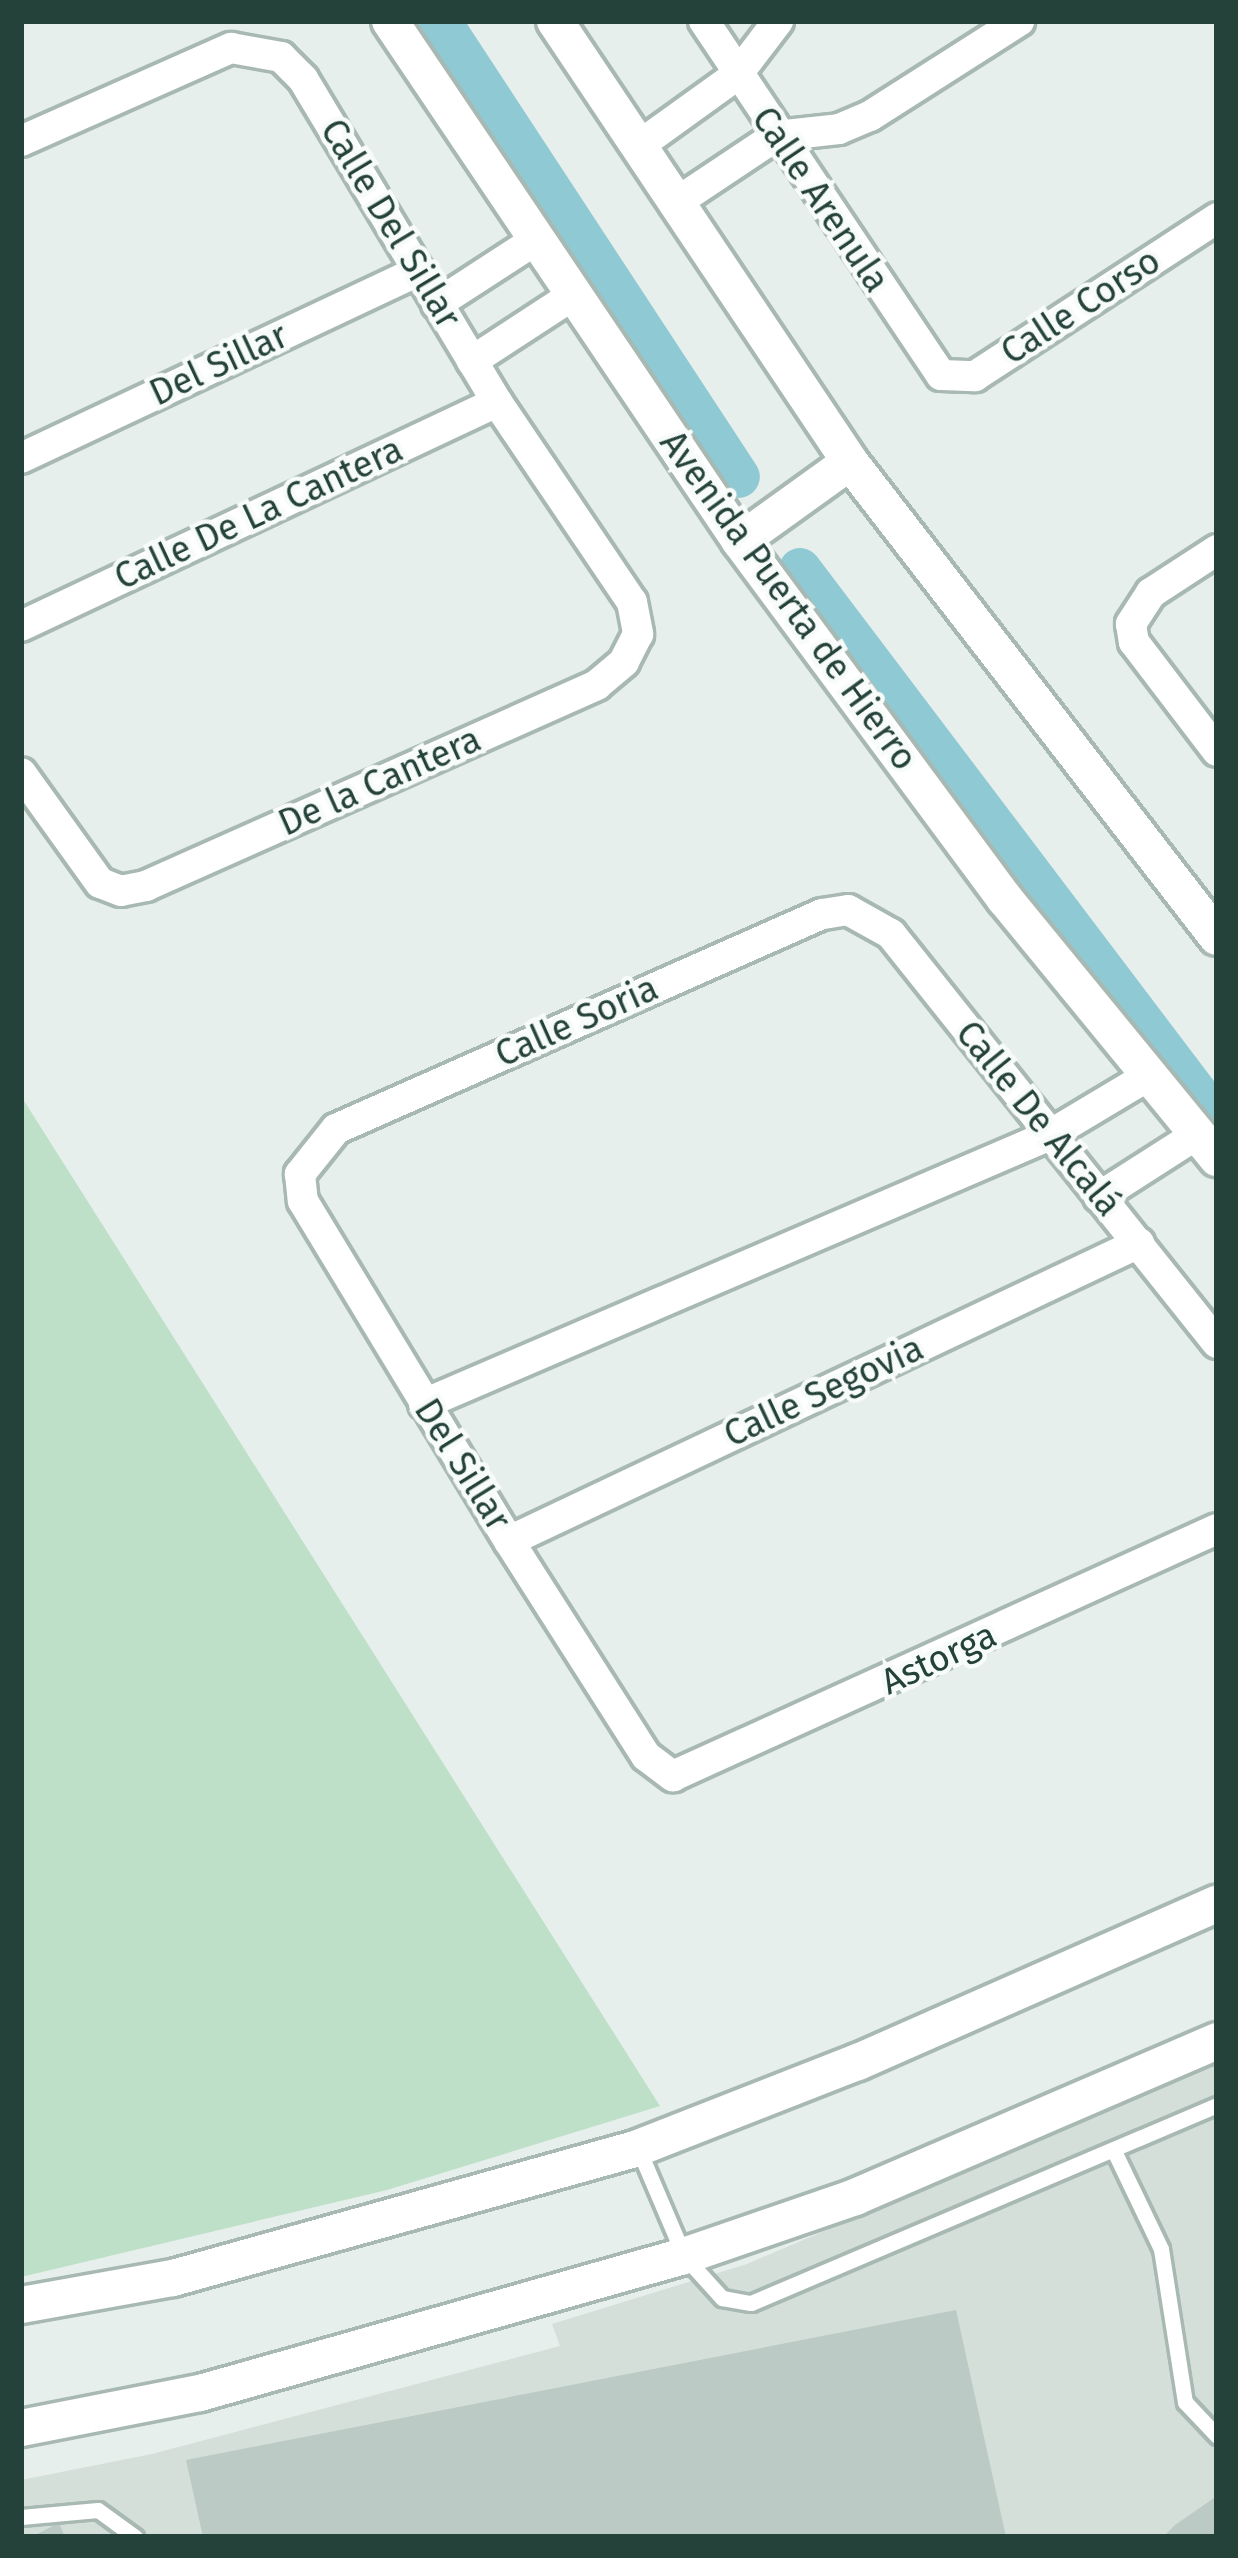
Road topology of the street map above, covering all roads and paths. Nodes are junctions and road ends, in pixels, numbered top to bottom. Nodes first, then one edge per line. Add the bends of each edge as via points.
1 (390, 21) edge
2 (555, 21) edge
3 (704, 21) edge
4 (778, 21) edge
5 (1019, 21) edge
6 (737, 76) junction
7 (776, 136) junction
8 (21, 141) edge
9 (637, 147) junction
10 (674, 204) junction
11 (1217, 218) edge
12 (534, 241) junction
13 (417, 272) junction
14 (570, 297) junction
15 (437, 304) junction
16 (472, 361) junction
17 (941, 375) joint
18 (497, 402) junction
19 (21, 458) edge
20 (850, 462) junction
21 (740, 541) junction
22 (1217, 550) edge
23 (21, 626) edge
24 (638, 634) joint
25 (1217, 751) edge
26 (21, 773) edge
27 (848, 910) joint
28 (1215, 931) edge
29 (1150, 1075) junction
30 (1048, 1136) junction
31 (1208, 1146) edge
32 (313, 1149) joint
33 (1099, 1197) junction
34 (1139, 1243) junction
35 (1217, 1343) edge
36 (424, 1404) junction
37 (1217, 1529) edge
38 (508, 1541) junction
39 (659, 1770) joint
40 (1217, 1904) edge
41 (1217, 2041) edge
42 (1217, 2105) edge
43 (638, 2148) junction
44 (1115, 2152) junction
45 (684, 2256) junction
46 (21, 2306) edge
47 (21, 2428) edge
48 (1217, 2436) edge
49 (21, 2517) edge
50 (135, 2537) edge

1 - 12 street, Avenida Puerta de Hierro
2 - 9 street
3 - 6 street, Calle Arenula
4 - 6 street
5 - 7 street via 870,116 839,129
6 - 7 street, Calle Arenula
6 - 9 street
7 - 10 street
7 - 17 street, Calle Arenula
8 - 13 street, Calle Del Sillar via 231,48 258,47 303,80
9 - 10 street
10 - 20 street
11 - 17 street, Calle Corso via 975,376
12 - 14 street, Avenida Puerta de Hierro
12 - 15 street
13 - 15 street, Calle Del Sillar
13 - 19 street, Del Sillar
14 - 16 street
14 - 21 street, Avenida Puerta de Hierro
15 - 16 street, Calle Del Sillar
16 - 18 street, Calle Del Sillar
18 - 23 street, Calle De La Cantera
18 - 24 street, Calle Del Sillar via 632,602
20 - 21 street
20 - 28 street
21 - 29 street, Avenida Puerta de Hierro via 1005,899
22 - 25 street via 1151,593 1131,624 1134,642
24 - 26 street, De la Cantera via 624,662 597,686 146,886 121,891 100,883
27 - 30 street, Calle De Alcalá via 891,934
27 - 32 street, Calle Soria via 822,914 336,1129
29 - 30 street
29 - 31 street, Avenida Puerta de Hierro
30 - 33 street, Calle De Alcalá
30 - 36 street
31 - 33 street
32 - 36 street, Del Sillar via 300,1174 303,1201
33 - 34 street, Calle De Alcalá
34 - 35 street, Calle De Alcalá
34 - 38 street, Calle Segovia
36 - 38 street, Del Sillar
37 - 39 street, Astorga via 693,1773
38 - 39 street, Del Sillar
40 - 43 street via 858,2062
41 - 45 street via 855,2197
42 - 44 lane
43 - 45 lane
43 - 46 street via 173,2278
44 - 45 lane via 751,2303 722,2298
44 - 48 lane via 1160,2249 1185,2402
45 - 47 street via 200,2393
49 - 50 lane via 98,2510

